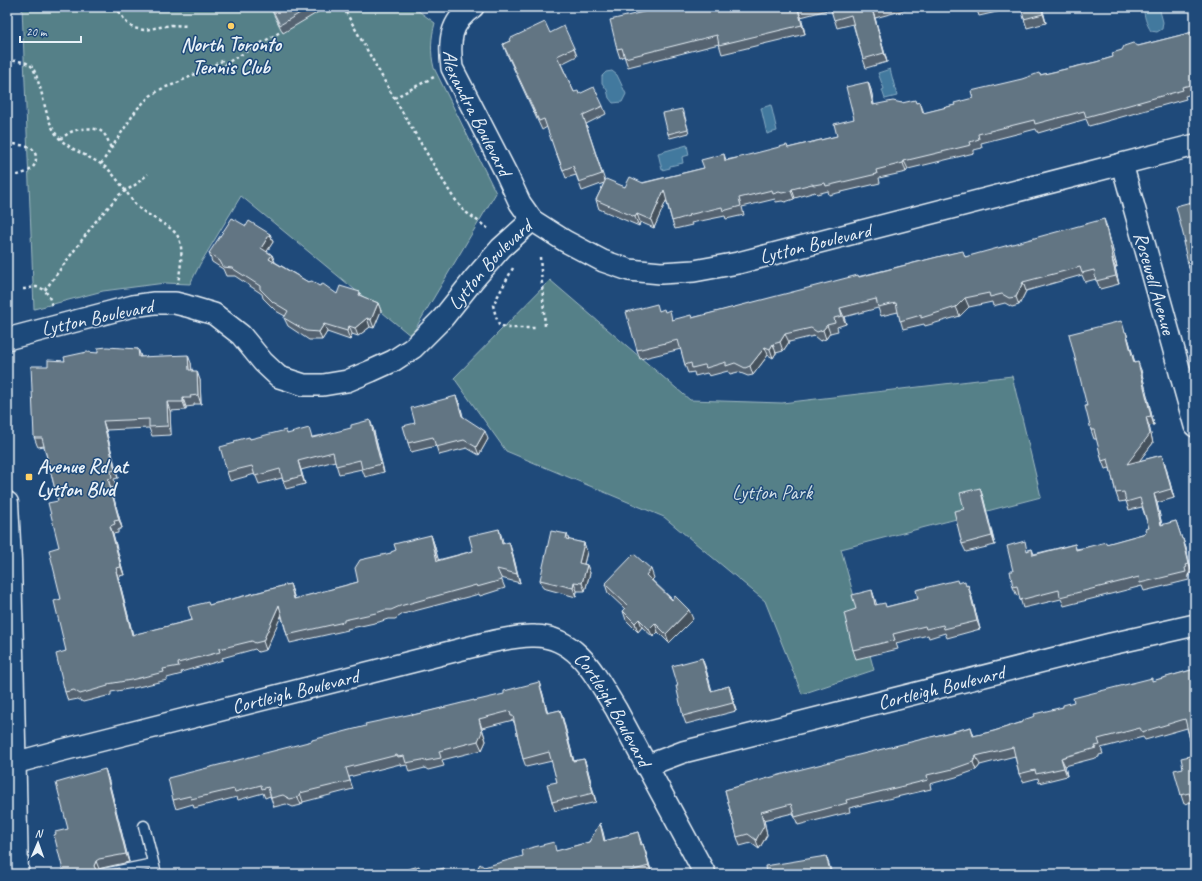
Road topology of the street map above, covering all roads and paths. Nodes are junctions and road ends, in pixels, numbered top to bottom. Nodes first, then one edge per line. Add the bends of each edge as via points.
1 (115, 7) edge
2 (343, 7) edge
3 (473, 7) edge
4 (188, 26) dead end
5 (282, 30) edge
6 (7, 60) edge
7 (439, 75) dead end
8 (394, 98) junction
9 (60, 139) junction
10 (14, 144) dead end
11 (1195, 145) edge
12 (111, 149) junction
13 (101, 164) junction
14 (1122, 164) junction
15 (148, 174) dead end
16 (15, 176) dead end
17 (125, 191) junction
18 (532, 220) junction
19 (490, 230) dead end
20 (540, 257) dead end
21 (514, 266) dead end
22 (23, 289) dead end
23 (44, 290) junction
24 (175, 303) junction
25 (52, 309) dead end
26 (545, 326) dead end
27 (535, 328) dead end
28 (7, 339) edge
29 (1195, 426) edge
30 (7, 503) edge
31 (1195, 625) edge
32 (10, 764) edge
33 (646, 766) junction
34 (144, 826) dead end
35 (153, 864) junction
36 (17, 874) edge
37 (104, 874) edge
38 (156, 874) edge
39 (705, 874) edge

1 - 4 path via 133,28 144,30 171,25
2 - 8 path
3 - 18 street, Alexandra Boulevard via 456,22 451,36 452,68 520,202
5 - 12 path via 225,64 222,61 150,96 137,109
6 - 9 path via 32,66 50,124
7 - 8 path
8 - 19 path via 451,194 463,210
9 - 12 path via 75,130 96,129 108,139
9 - 13 path
10 - 16 path via 29,147 36,156 30,170
11 - 14 street, Lytton Boulevard
12 - 13 path
13 - 17 path
14 - 18 street, Lytton Boulevard via 746,261 694,271 661,273 629,270 602,260 565,241
14 - 29 street, Rosewell Avenue
15 - 17 path
17 - 23 path via 96,221
17 - 24 path via 138,208 177,236 181,259
18 - 24 street, Lytton Boulevard via 501,248 443,318 413,348 371,372 347,381 304,385 279,377 241,336 214,314
20 - 26 path
21 - 27 path via 493,305 496,317 499,324 509,328
22 - 23 path via 38,287
23 - 25 path via 50,296
24 - 28 street, Lytton Boulevard via 133,306
30 - 32 main road via 10,561
31 - 33 street, Cortleigh Boulevard via 683,752
32 - 33 street, Cortleigh Boulevard via 479,645 533,635 549,637 565,644 590,668
32 - 36 main road
33 - 39 street
34 - 35 lane
35 - 37 lane
35 - 38 lane

